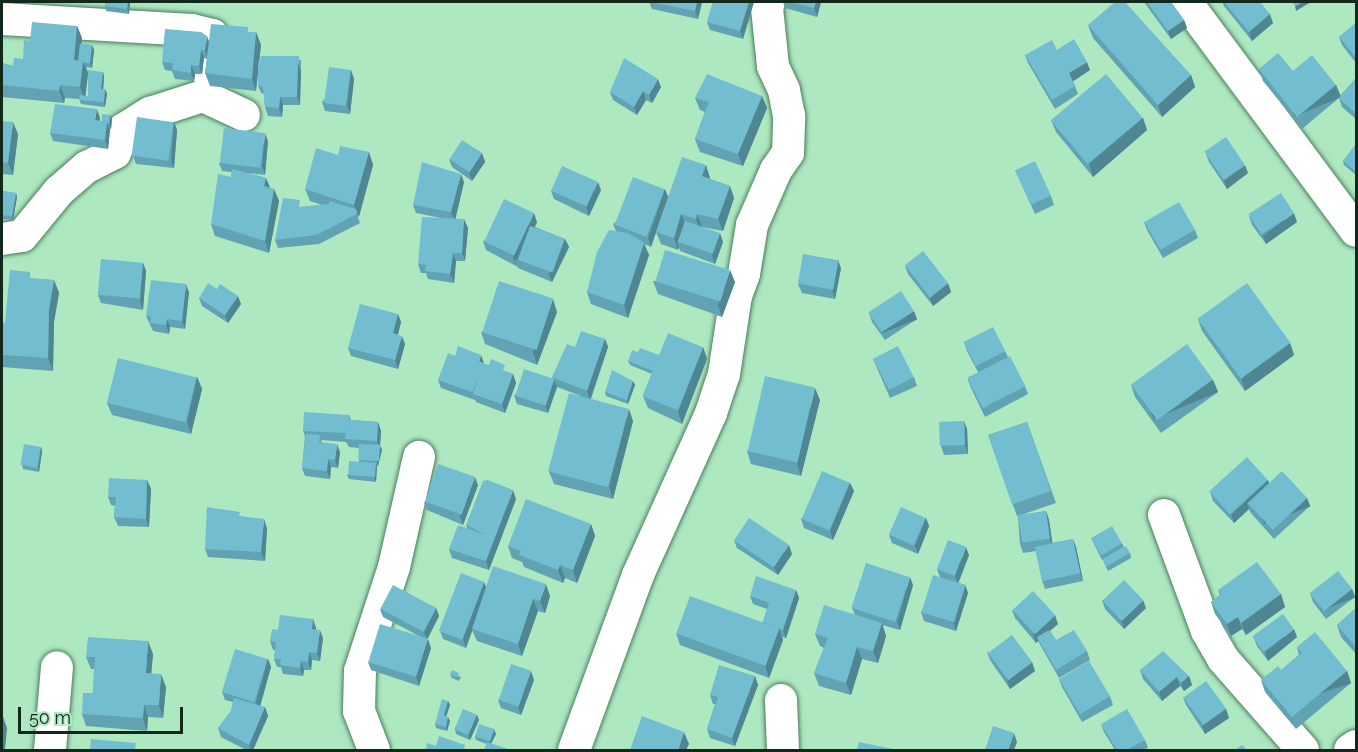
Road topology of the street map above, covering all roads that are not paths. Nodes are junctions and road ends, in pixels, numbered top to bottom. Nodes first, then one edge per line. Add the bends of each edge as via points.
1 (770, 2) edge
2 (1186, 2) edge
3 (2, 19) edge
4 (203, 96) junction
5 (244, 115) dead end
6 (1356, 231) edge
7 (2, 239) edge
8 (418, 457) dead end
9 (1164, 515) dead end
10 (57, 667) dead end
11 (781, 700) dead end
12 (50, 750) edge
13 (374, 750) edge
14 (574, 750) edge
15 (783, 750) edge
16 (1303, 750) edge

1 - 14 street via 767,9 773,66 784,90 789,116 788,153 776,170 752,225 724,374 711,412 638,575
2 - 6 street
3 - 4 street via 192,30 212,35
4 - 5 street
4 - 7 street via 173,103 124,129 115,153 87,167 59,191 22,236
8 - 13 street via 394,567 360,671 358,711
9 - 16 street via 1207,631 1223,659
10 - 12 street
11 - 15 street

